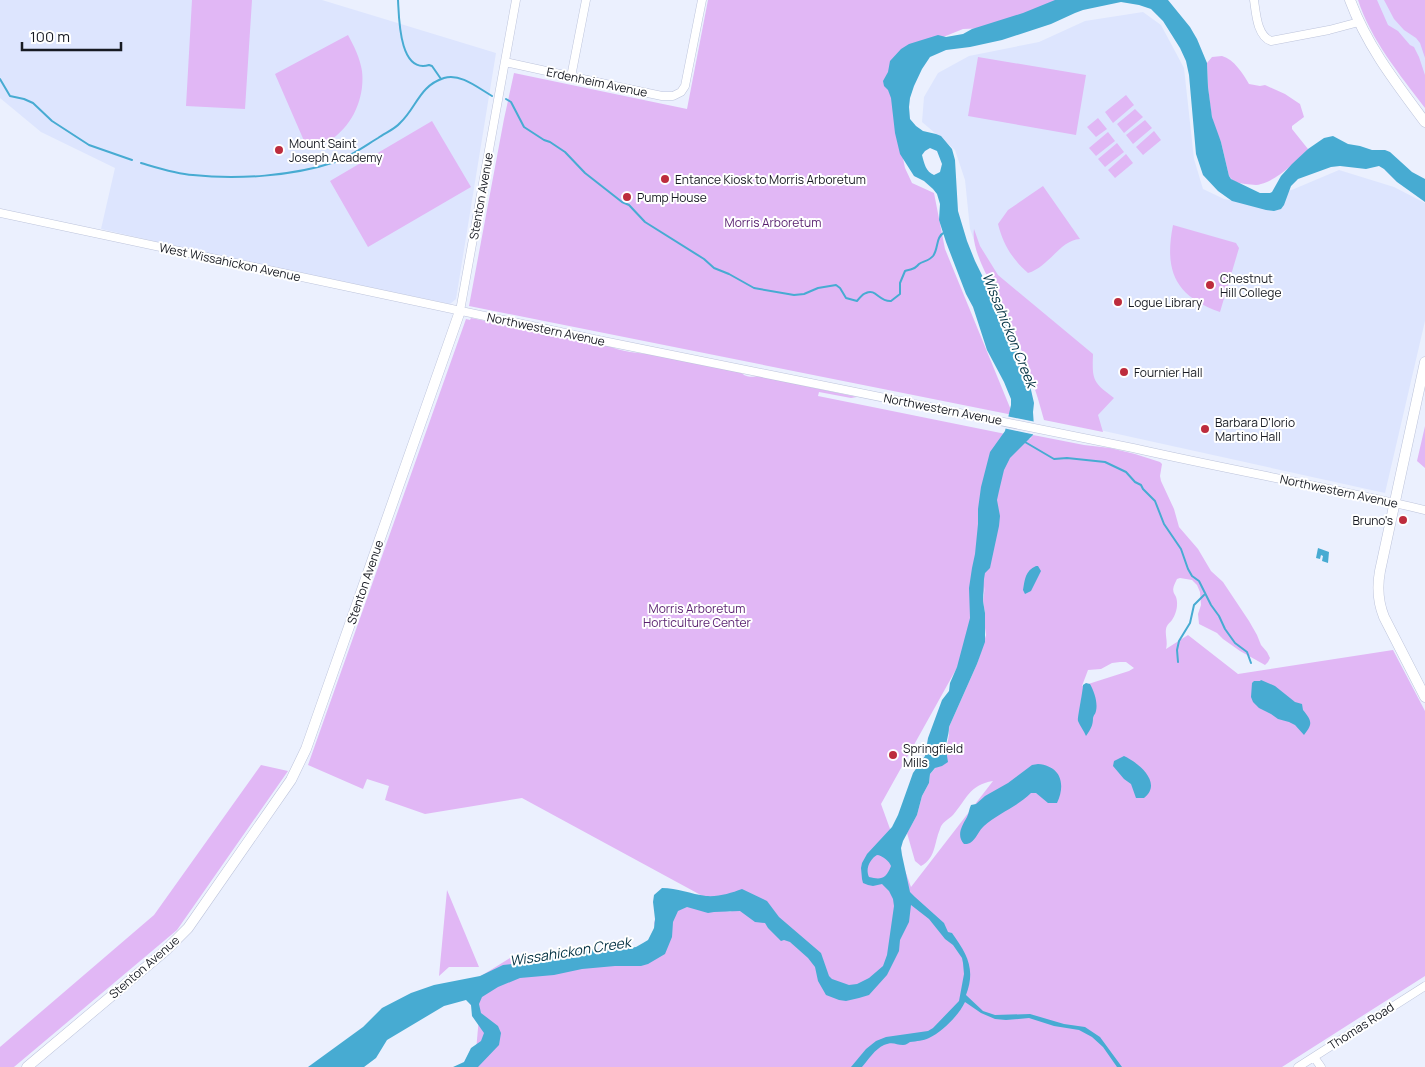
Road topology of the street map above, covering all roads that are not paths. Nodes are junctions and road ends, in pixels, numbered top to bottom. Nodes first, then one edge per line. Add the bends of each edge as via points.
1 (516, 0) edge
2 (586, 0) edge
3 (702, 0) edge
4 (1254, 0) edge
5 (1350, 0) edge
6 (1359, 22) junction
7 (505, 62) junction
8 (571, 77) junction
9 (1425, 122) edge
10 (0, 213) edge
11 (460, 310) junction
12 (1425, 362) edge
13 (1394, 502) junction
14 (1425, 510) edge
15 (1425, 697) edge
16 (1422, 987) edge
17 (1425, 996) edge
18 (1314, 1057) junction
19 (28, 1067) edge
20 (1298, 1067) edge
21 (1321, 1067) edge

1 - 7 street, Stenton Avenue
2 - 8 street
3 - 8 street, Erdenheim Avenue via 685,86 681,92 662,96
4 - 6 street via 1262,34 1271,41
5 - 6 main road
6 - 9 main road via 1381,62
7 - 8 street, Erdenheim Avenue
7 - 11 street, Stenton Avenue
10 - 11 street, West Wissahickon Avenue
11 - 13 street, Northwestern Avenue
11 - 19 main road, Stenton Avenue via 309,740 291,780 179,938
12 - 13 main road
13 - 14 street, Northwestern Avenue
13 - 15 main road via 1378,578 1379,598 1387,624
16 - 17 street
16 - 18 street, Thomas Road
18 - 20 street, Thomas Road
18 - 21 street

